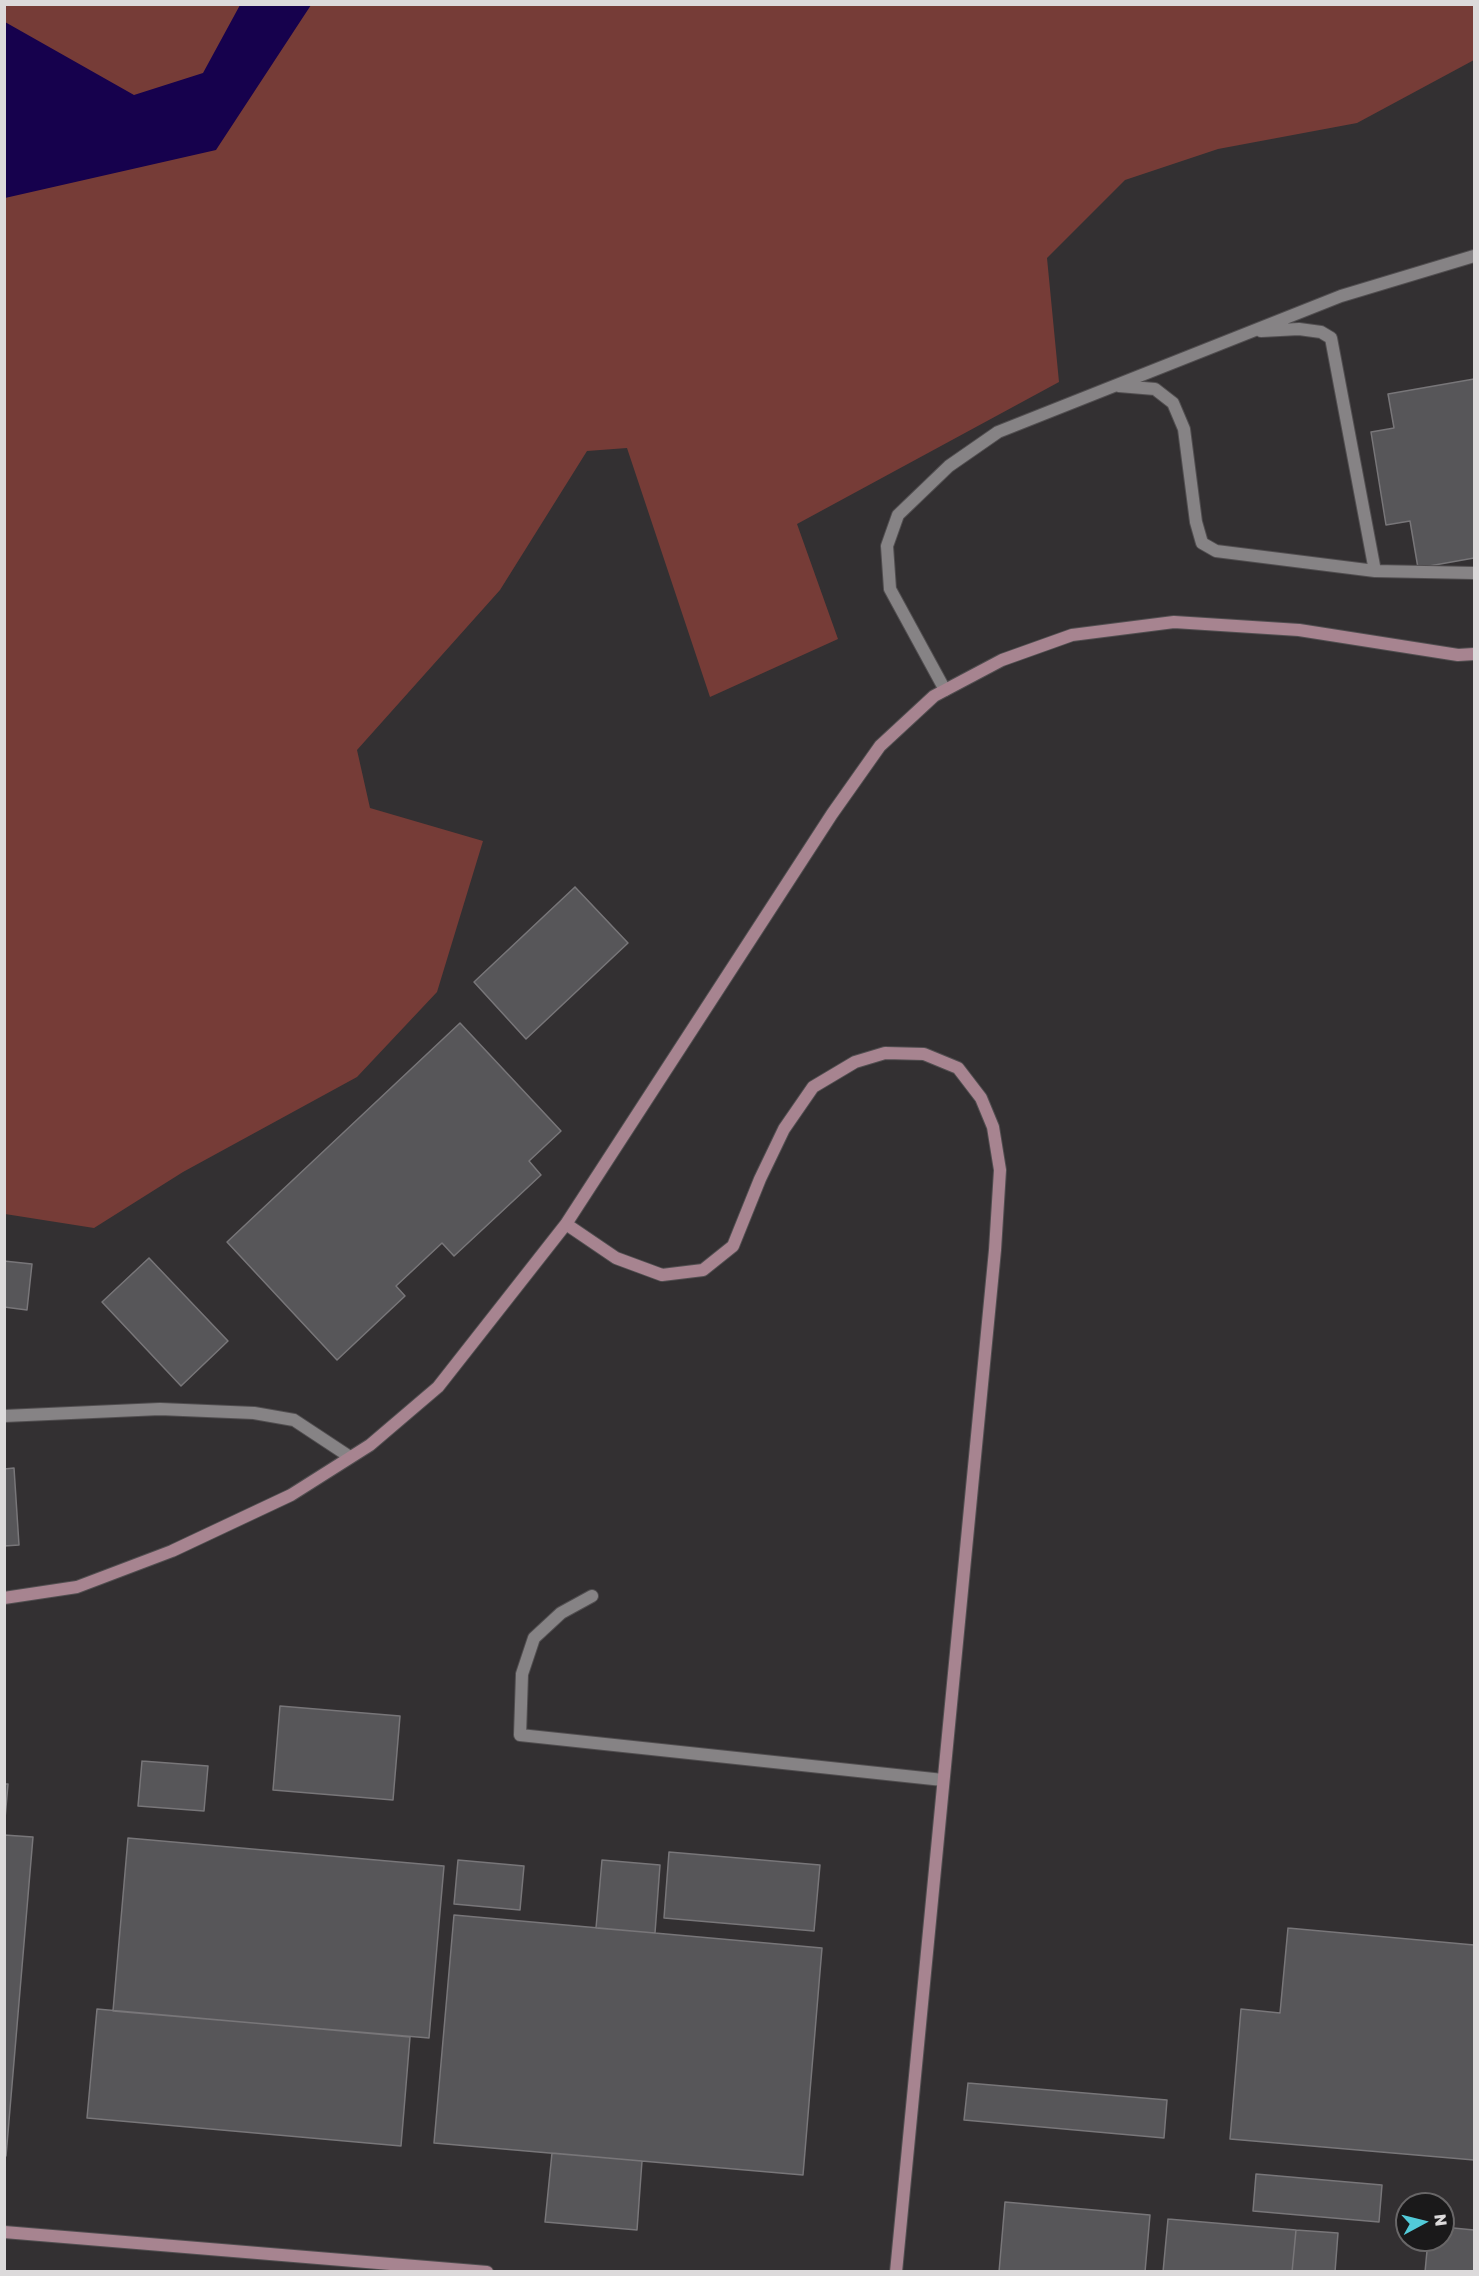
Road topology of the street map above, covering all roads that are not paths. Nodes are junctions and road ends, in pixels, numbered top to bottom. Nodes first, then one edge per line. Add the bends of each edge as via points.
1 (1474, 256) edge
2 (1248, 332) junction
3 (1115, 386) junction
4 (1375, 571) junction
5 (1474, 573) edge
6 (1474, 654) edge
7 (945, 690) junction
8 (566, 1224) junction
9 (4, 1416) edge
10 (350, 1457) junction
11 (592, 1596) dead end
12 (4, 1598) edge
13 (944, 1779) junction
14 (4, 2232) edge
15 (487, 2271) edge
16 (896, 2271) edge

1 - 2 lane via 1341,296
2 - 3 lane
2 - 4 lane via 1299,329 1321,332 1331,338
3 - 4 lane via 1155,389 1173,403 1184,429 1202,543 1216,551
3 - 7 lane via 998,432 949,466 898,515 887,546 890,589
4 - 5 lane
6 - 7 street via 1458,655 1299,630 1174,622 1072,635 1002,660
7 - 8 street via 880,746
8 - 10 street via 438,1387 370,1445
8 - 13 street via 616,1258 662,1275 703,1270 733,1246 784,1129 813,1087 855,1062 885,1053 924,1054 958,1068 981,1098 993,1127 1000,1170
9 - 10 lane via 160,1409 255,1413 294,1420
10 - 12 street via 291,1495 172,1551 77,1587
11 - 13 lane via 561,1613 534,1638 522,1674 520,1735
13 - 16 street
14 - 15 street

